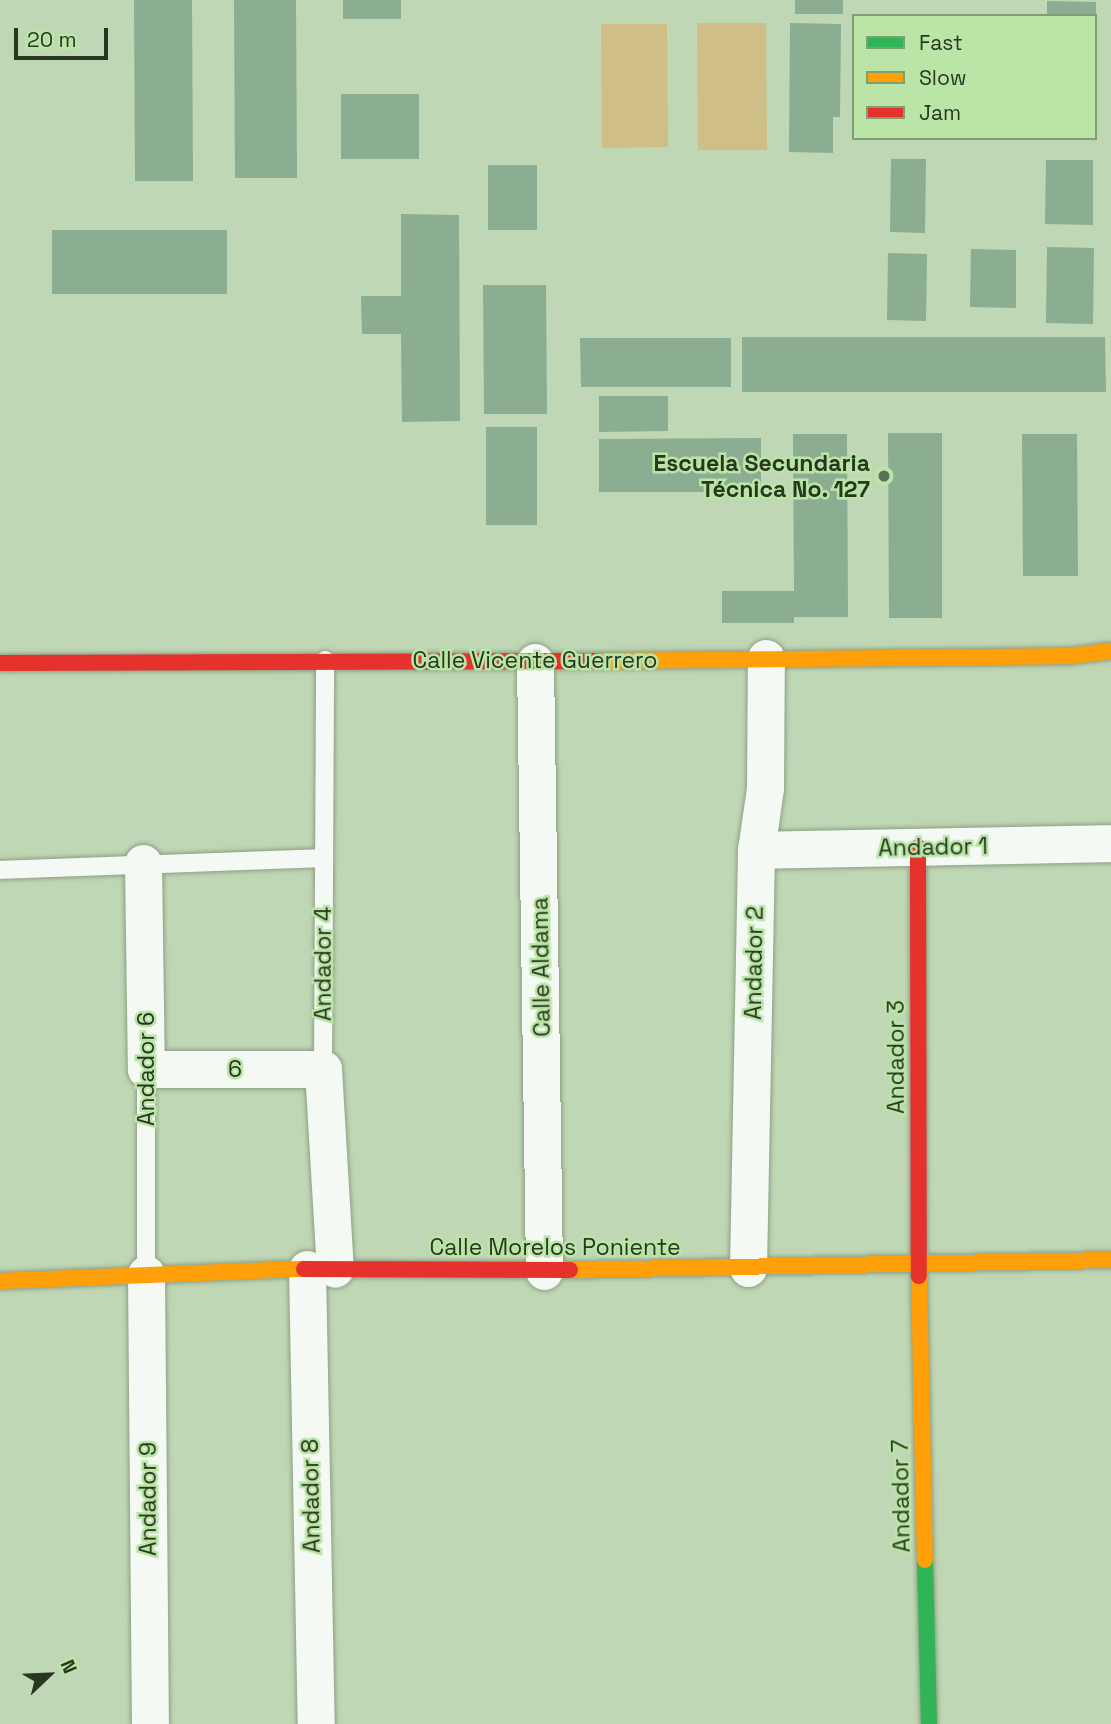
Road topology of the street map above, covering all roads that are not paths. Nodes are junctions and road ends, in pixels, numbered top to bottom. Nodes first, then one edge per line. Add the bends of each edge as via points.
1 (1111, 650) edge
2 (1070, 656) junction
3 (766, 658) junction
4 (325, 660) junction
5 (535, 662) junction
6 (0, 663) edge
7 (1111, 671) edge
8 (1111, 843) edge
9 (918, 848) junction
10 (756, 849) junction
11 (323, 858) junction
12 (143, 863) junction
13 (0, 870) edge
14 (146, 1069) junction
15 (323, 1069) junction
16 (1111, 1260) edge
17 (919, 1266) junction
18 (748, 1268) junction
19 (321, 1269) junction
20 (544, 1271) junction
21 (146, 1274) junction
22 (0, 1281) edge
23 (149, 1724) edge
24 (316, 1724) edge
25 (929, 1724) edge

1 - 2 street, Calle Vicente Guerrero
2 - 3 street, Calle Vicente Guerrero
2 - 7 street, Calle Vicente Guerrero
3 - 5 street, Calle Vicente Guerrero
3 - 10 street, Andador 2 via 765,788
4 - 5 street, Calle Vicente Guerrero
4 - 6 street, Calle Vicente Guerrero
4 - 11 lane, Andador 4
5 - 20 street, Calle Aldama
8 - 9 street, Andador 1
9 - 10 street, Andador 1
9 - 17 street, Andador 3
10 - 18 street, Andador 2
11 - 12 lane
11 - 15 lane, Andador 4
12 - 13 lane
12 - 14 street, Andador 6
14 - 15 street, 6
14 - 21 lane, Andador 6
15 - 19 street, Andador 4
16 - 17 street, Calle Morelos Poniente
17 - 18 street, Calle Morelos Poniente
17 - 25 street, Andador 7
18 - 20 street, Calle Morelos Poniente
19 - 20 street, Calle Morelos Poniente
19 - 21 street, Calle Morelos Poniente
19 - 24 street, Andador 8
21 - 22 street, Calle Morelos Poniente
21 - 23 street, Andador 9

